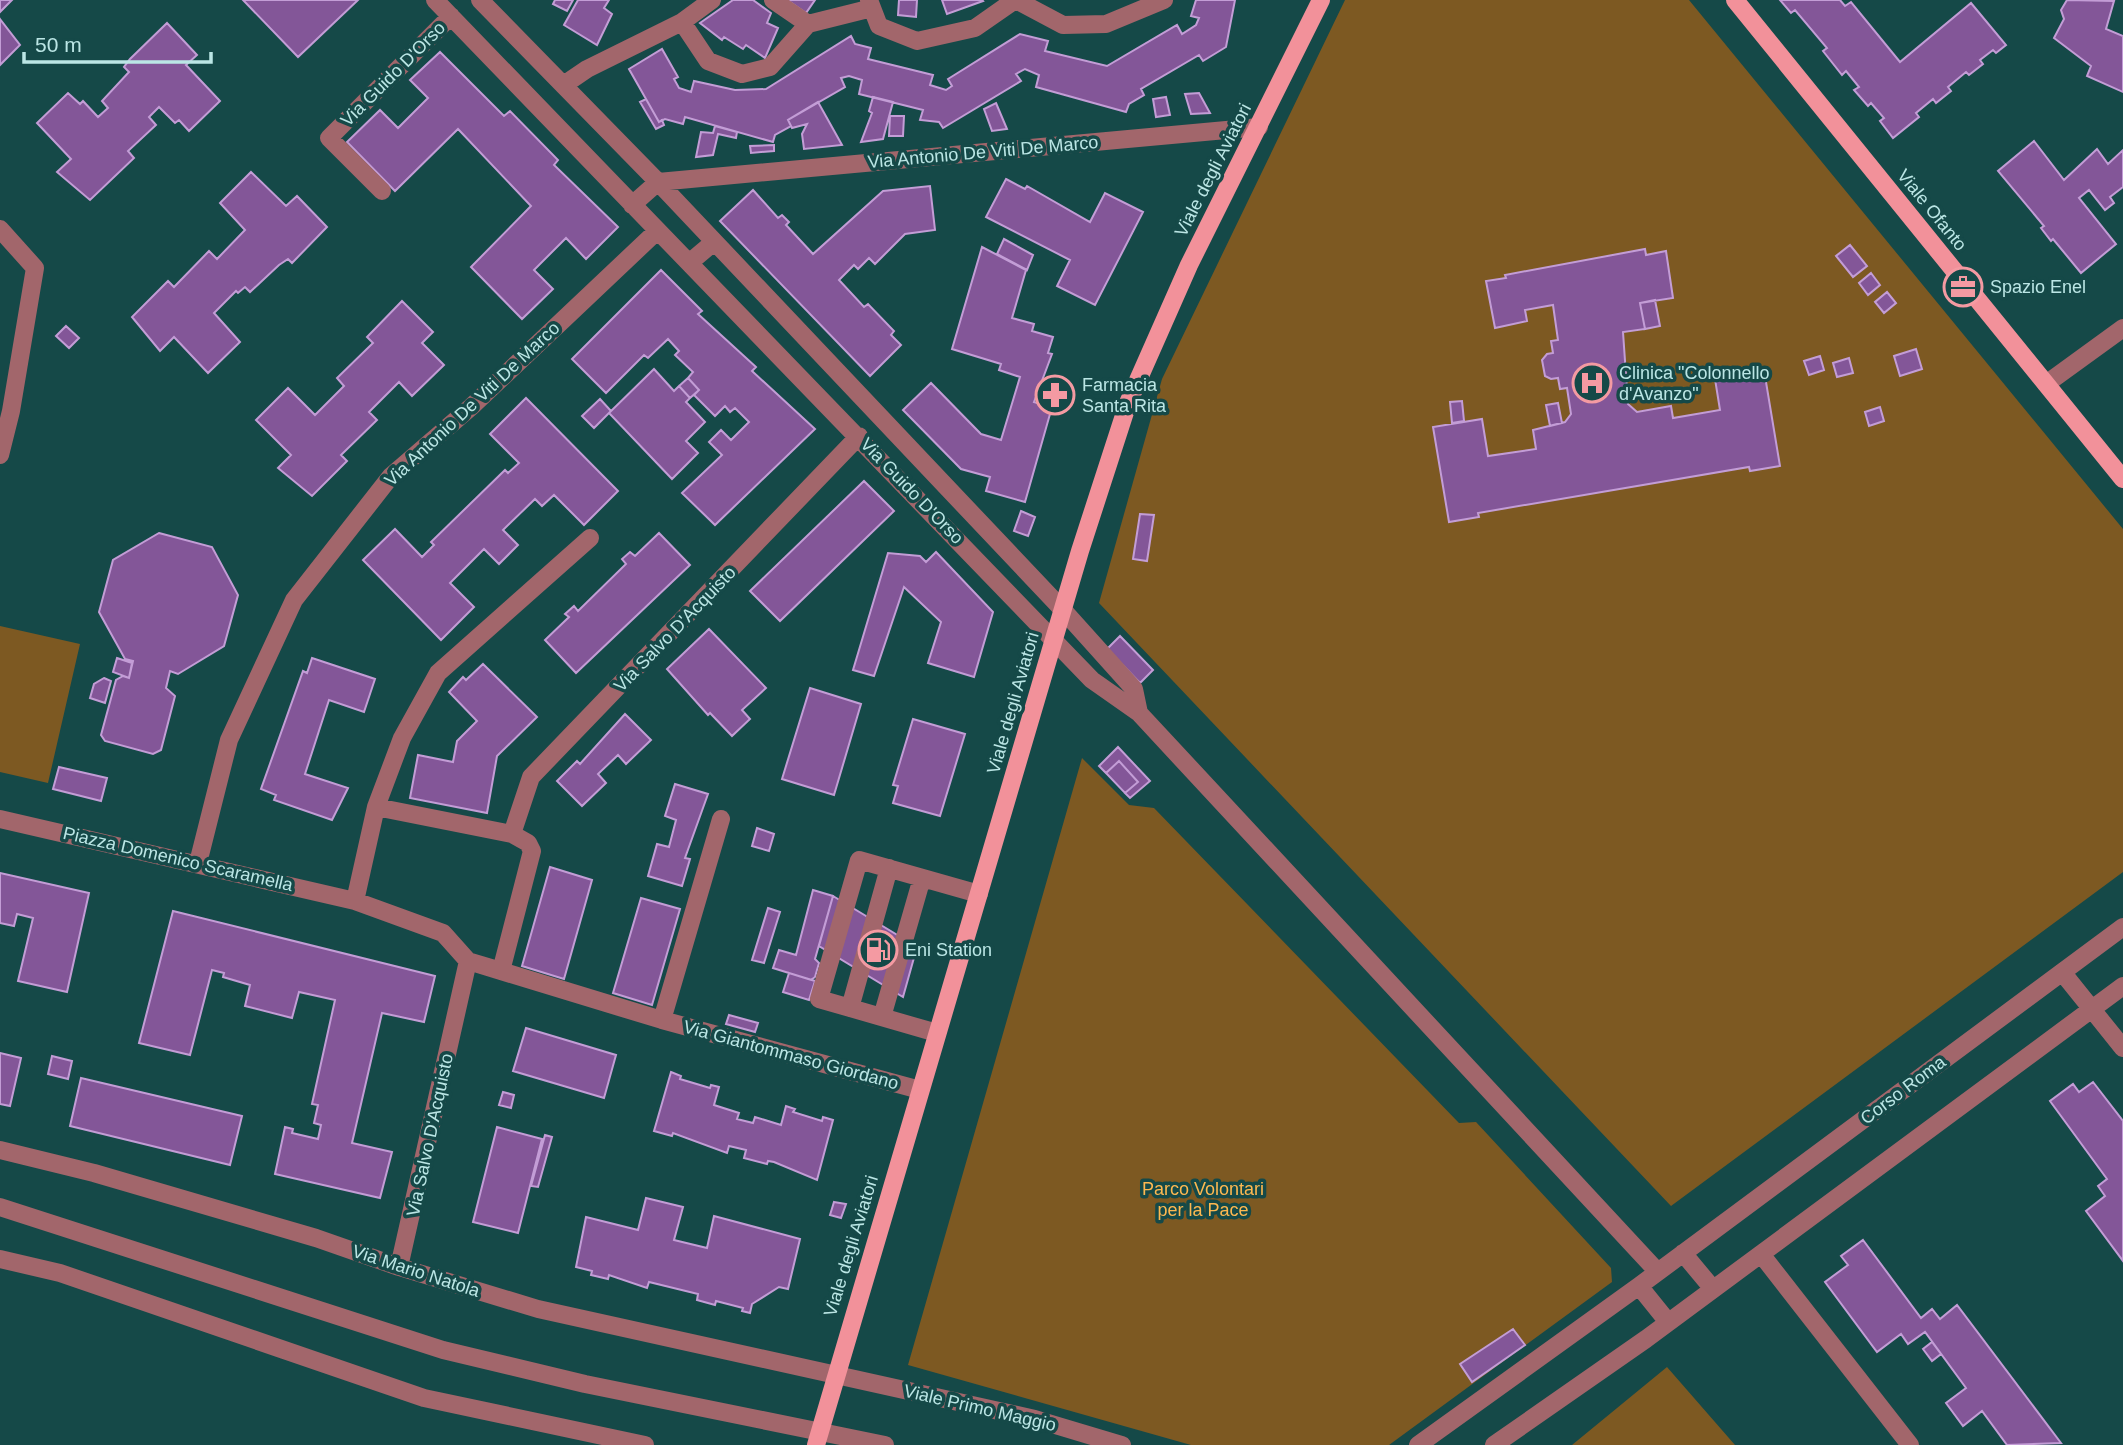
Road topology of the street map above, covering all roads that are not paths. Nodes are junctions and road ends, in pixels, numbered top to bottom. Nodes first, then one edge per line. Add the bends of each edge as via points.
1 (435, 0) edge
2 (712, 0) edge
3 (773, 0) edge
4 (1015, 0) edge
5 (1164, 0) edge
6 (1321, 0) edge
7 (1735, 0) edge
8 (871, 4) edge
9 (487, 6) edge
10 (451, 16) junction
11 (682, 22) junction
12 (808, 24) junction
13 (469, 34) junction
14 (565, 85) junction
15 (1259, 127) junction
16 (658, 182) junction
17 (382, 191) dead end
18 (632, 205) junction
19 (0, 229) edge
20 (657, 231) junction
21 (714, 242) junction
22 (689, 263) junction
23 (2123, 328) edge
24 (2046, 384) junction
25 (859, 394) junction
26 (838, 415) junction
27 (859, 436) junction
28 (907, 446) junction
29 (0, 455) edge
30 (888, 466) junction
31 (2123, 479) edge
32 (590, 538) dead end
33 (1063, 610) junction
34 (1054, 638) junction
35 (1139, 713) junction
36 (376, 807) junction
37 (0, 819) edge
38 (721, 819) dead end
39 (512, 834) junction
40 (198, 863) junction
41 (889, 868) junction
42 (922, 877) junction
43 (979, 894) junction
44 (355, 901) junction
45 (2123, 927) edge
46 (468, 961) junction
47 (501, 971) junction
48 (2062, 972) junction
49 (2123, 986) edge
50 (850, 1008) junction
51 (2092, 1011) junction
52 (882, 1017) junction
53 (662, 1020) junction
54 (937, 1033) junction
55 (2123, 1048) edge
56 (920, 1090) junction
57 (0, 1150) edge
58 (0, 1207) edge
59 (1683, 1254) junction
60 (1761, 1254) junction
61 (0, 1259) edge
62 (399, 1268) junction
63 (1658, 1272) junction
64 (1639, 1286) junction
65 (1713, 1289) junction
66 (1668, 1322) junction
67 (836, 1375) junction
68 (818, 1439) edge
69 (645, 1445) edge
70 (885, 1445) edge
71 (1122, 1445) edge
72 (1418, 1445) edge
73 (1494, 1445) edge
74 (1910, 1445) edge

1 - 10 street, Via Guido D'Orso
2 - 11 street
3 - 12 street
4 - 5 street via 1063,25 1106,24
4 - 8 street via 975,28 917,41 879,26
6 - 15 main road, Viale degli Aviatori
7 - 24 main road, Viale Ofanto
8 - 12 street
9 - 13 street, Via Guido D'Orso
9 - 14 street, Via Guido D'Orso
10 - 13 street, Via Guido D'Orso
10 - 17 street, Via Guido D'Orso via 329,138
11 - 12 street via 708,61 742,74 770,67
11 - 14 street via 587,69
13 - 18 street, Via Guido D'Orso
14 - 16 street, Via Guido D'Orso
15 - 16 street, Via Antonio De Viti De Marco
15 - 33 main road, Viale degli Aviatori via 1189,265 1128,403
16 - 18 street
16 - 21 street, Via Guido D'Orso
18 - 20 street, Via Guido D'Orso
19 - 29 street via 34,268
20 - 22 street, Via Guido D'Orso
20 - 40 street, Via Antonio De Viti De Marco via 391,476 294,600 229,740
21 - 22 street
21 - 25 street, Via Guido D'Orso
22 - 26 street, Via Guido D'Orso
23 - 24 street
24 - 31 main road, Viale Ofanto
25 - 26 street
25 - 28 street, Via Guido D'Orso
26 - 27 street, Via Guido D'Orso
27 - 30 street, Via Guido D'Orso
27 - 39 street, Via Salvo D'Acquisto via 531,777
28 - 30 street
28 - 33 street, Via Guido D'Orso
30 - 34 street, Via Guido D'Orso
32 - 36 street via 438,673 402,738
33 - 34 main road, Viale degli Aviatori
33 - 35 street, Via Guido D'Orso via 1134,689
34 - 35 street, Via Guido D'Orso via 1092,680
34 - 43 main road, Viale degli Aviatori
35 - 63 street
36 - 39 street
36 - 44 street
37 - 40 street, Piazza Domenico Scaramella
38 - 53 street, Via Giantommaso Giordano
39 - 47 street via 528,843 532,851
40 - 44 street, Piazza Domenico Scaramella
41 - 42 street
41 - 50 street
41 - 50 street via 859,860 819,999
42 - 43 street
42 - 52 street
43 - 54 main road, Viale degli Aviatori
44 - 46 street, Piazza Domenico Scaramella via 443,933
45 - 48 street, Corso Roma
46 - 47 street, Via Giantommaso Giordano
46 - 62 street, Via Salvo D'Acquisto
47 - 53 street, Via Giantommaso Giordano
48 - 51 street
48 - 59 street, Corso Roma
49 - 51 street
50 - 52 street
51 - 55 street
51 - 60 street
52 - 54 street
53 - 56 street, Via Giantommaso Giordano
54 - 56 main road, Viale degli Aviatori
56 - 67 main road, Viale degli Aviatori
57 - 62 street, Via Mario Natola via 276,1227
58 - 68 street via 443,1350
59 - 63 street, Corso Roma
59 - 65 street
60 - 65 street
60 - 74 street
61 - 69 street via 60,1273 424,1398
62 - 67 street, Via Mario Natola via 538,1309
63 - 64 street, Corso Roma
64 - 66 street
64 - 72 street, Corso Roma
65 - 66 street
66 - 73 street
67 - 68 main road, Viale degli Aviatori
67 - 71 street, Viale Primo Maggio via 1035,1419
68 - 70 street

